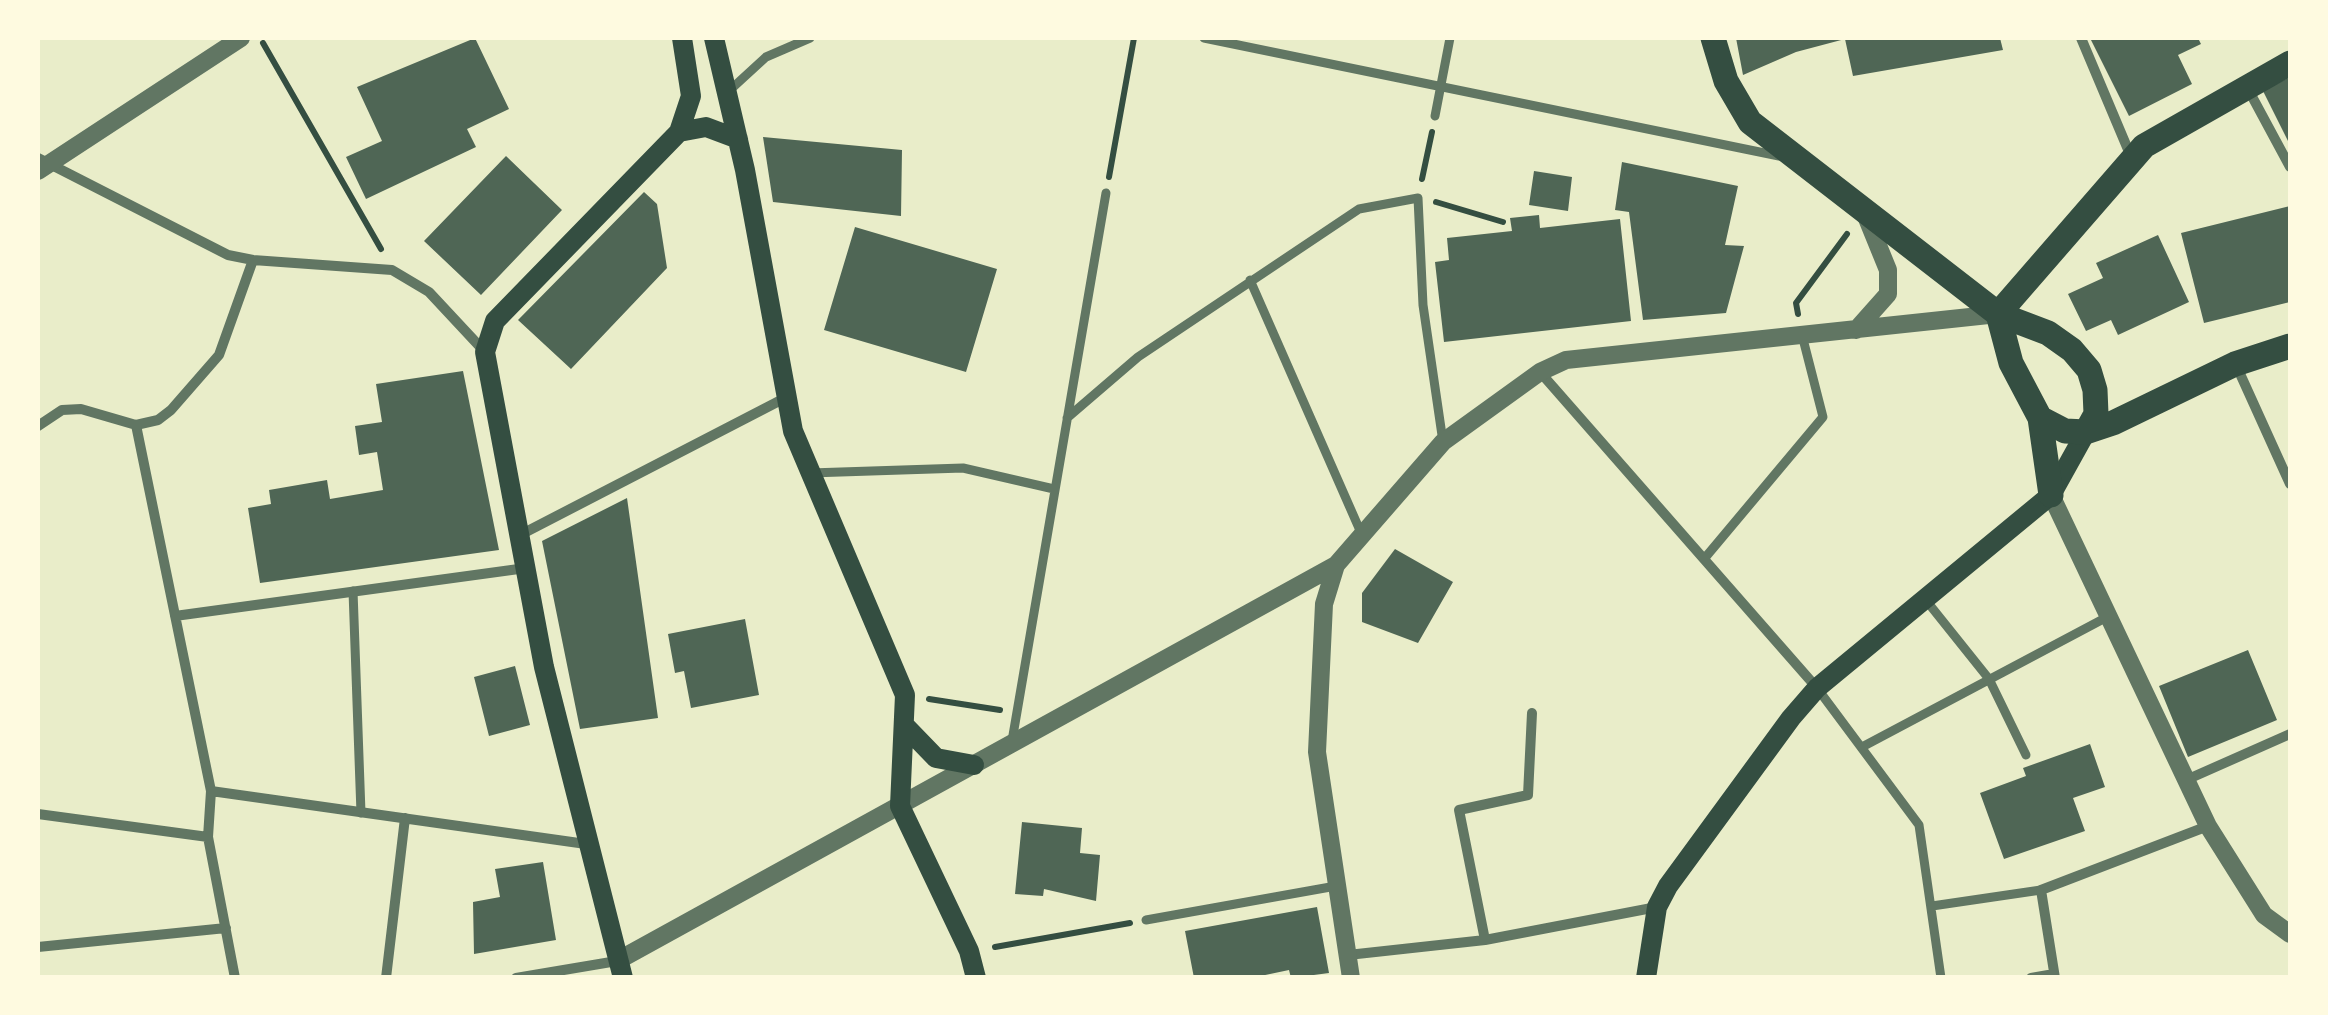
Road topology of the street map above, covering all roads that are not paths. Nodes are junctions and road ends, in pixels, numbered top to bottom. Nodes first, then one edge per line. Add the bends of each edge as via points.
1 (241, 38) edge
2 (682, 38) edge
3 (714, 38) edge
4 (810, 38) edge
5 (1204, 38) edge
6 (1450, 38) edge
7 (1713, 38) edge
8 (2081, 38) edge
9 (2290, 63) edge
10 (1441, 86) junction
11 (2247, 88) junction
12 (728, 92) junction
13 (1435, 116) road end
14 (680, 132) junction
15 (738, 139) junction
16 (1794, 159) junction
17 (2132, 160) junction
18 (41, 165) edge
19 (2290, 167) edge
20 (1106, 193) road end
21 (1864, 211) junction
22 (254, 260) junction
23 (1250, 280) junction
24 (1998, 314) junction
25 (1856, 330) junction
26 (1802, 335) junction
27 (2290, 346) edge
28 (485, 352) junction
29 (2235, 364) junction
30 (1540, 372) junction
31 (785, 398) junction
32 (1066, 418) junction
33 (2040, 418) junction
34 (136, 425) junction
35 (38, 426) edge
36 (2086, 432) junction
37 (1443, 442) junction
38 (810, 473) junction
39 (2290, 484) edge
40 (1054, 489) junction
41 (2051, 494) junction
42 (520, 535) junction
43 (1362, 535) junction
44 (1704, 560) junction
45 (1336, 565) junction
46 (527, 568) junction
47 (353, 591) junction
48 (1925, 599) junction
49 (175, 616) junction
50 (2109, 616) junction
51 (1989, 679) junction
52 (1818, 688) junction
53 (1532, 713) dead end
54 (906, 727) junction
55 (2290, 734) edge
56 (1012, 744) junction
57 (1862, 748) junction
58 (2026, 755) dead end
59 (974, 765) junction
60 (2186, 780) junction
61 (211, 791) junction
62 (900, 806) junction
63 (361, 812) junction
64 (38, 814) edge
65 (405, 818) junction
66 (2208, 826) junction
67 (208, 837) junction
68 (586, 844) junction
69 (1336, 886) junction
70 (2040, 890) junction
71 (1932, 906) junction
72 (1657, 908) junction
73 (1146, 920) road end
74 (226, 928) junction
75 (2290, 934) edge
76 (1485, 940) junction
77 (38, 947) edge
78 (1348, 955) junction
79 (620, 969) edge
80 (2054, 976) edge
81 (236, 978) edge
82 (386, 978) edge
83 (516, 978) edge
84 (976, 978) edge
85 (1350, 978) edge
86 (1646, 978) edge
87 (1942, 978) edge
88 (2031, 978) edge

1 - 18 street
2 - 14 main road via 691,96
3 - 12 main road
4 - 12 street via 766,56
5 - 10 street
6 - 10 street
7 - 16 main road via 1738,105
8 - 17 street
9 - 11 main road
10 - 13 street
10 - 16 street
11 - 17 main road via 2168,129
11 - 19 street
12 - 15 main road
14 - 15 main road via 706,127
14 - 28 main road via 495,320
15 - 31 main road
16 - 21 main road
17 - 24 main road
18 - 22 street via 228,254
20 - 32 street
21 - 24 main road
21 - 25 street via 1882,249 1888,294
22 - 28 street via 392,270 428,292
22 - 34 street via 219,356 171,410
23 - 32 street via 1138,357
23 - 37 street via 1359,209 1418,198 1423,304
23 - 43 street
24 - 25 street
24 - 33 main road via 2011,363
24 - 36 main road via 2048,332 2090,370 2096,414
25 - 26 street
26 - 30 street via 1566,360
26 - 44 street via 1823,417
27 - 29 main road
28 - 42 main road
29 - 36 main road
29 - 39 street
30 - 37 street
30 - 44 street
31 - 38 main road
31 - 42 street
32 - 40 street
33 - 36 main road via 2054,428
33 - 41 main road
34 - 35 street via 62,410
34 - 49 street
36 - 41 main road
37 - 43 street
38 - 40 street via 964,468
38 - 54 main road via 905,695
40 - 56 street
41 - 48 main road
41 - 50 street
42 - 46 main road
43 - 45 street
44 - 52 street
45 - 56 street
45 - 69 street via 1324,604 1317,752
46 - 47 street
46 - 68 main road
47 - 49 street
47 - 63 street
48 - 51 street
48 - 52 main road
49 - 61 street
50 - 51 street
50 - 60 street
51 - 57 street
51 - 58 street
52 - 57 street
52 - 72 main road
53 - 76 street via 1528,795 1459,810
54 - 59 main road via 936,758
54 - 62 main road
55 - 60 street
56 - 59 street
57 - 71 street via 1919,826
59 - 62 street
60 - 66 street
61 - 63 street
61 - 67 street
62 - 79 street
62 - 84 main road
63 - 65 street
64 - 67 street
65 - 68 street
65 - 82 street
66 - 70 street
66 - 75 street via 2264,915
67 - 74 street
68 - 79 main road
69 - 73 street
69 - 78 street
70 - 71 street
70 - 80 street
71 - 87 street
72 - 76 street
72 - 86 main road
74 - 77 street
74 - 81 street
76 - 78 street
78 - 85 street
79 - 83 street
80 - 88 street

